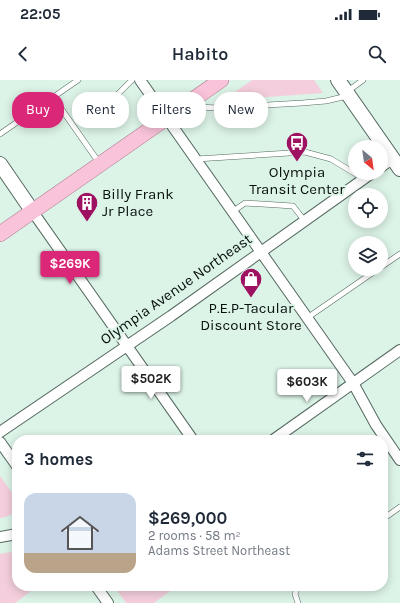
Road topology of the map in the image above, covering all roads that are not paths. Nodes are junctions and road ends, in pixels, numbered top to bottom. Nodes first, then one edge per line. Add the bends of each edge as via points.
1 (78, 80) edge
2 (132, 80) edge
3 (140, 80) edge
4 (221, 80) edge
5 (338, 80) edge
6 (363, 80) edge
7 (61, 92) edge
8 (120, 92) edge
9 (149, 92) edge
10 (204, 92) edge
11 (347, 94) junction
12 (206, 107) edge
13 (64, 113) edge
14 (12, 126) edge
15 (152, 128) edge
16 (174, 128) edge
17 (0, 134) edge
18 (196, 159) junction
19 (393, 162) edge
20 (0, 164) edge
21 (100, 164) junction
22 (348, 167) edge
23 (362, 180) edge
24 (33, 212) junction
25 (232, 212) junction
26 (304, 220) junction
27 (0, 234) edge
28 (260, 252) junction
29 (400, 254) edge
30 (388, 262) edge
31 (368, 276) edge
32 (307, 318) junction
33 (126, 346) junction
34 (400, 350) edge
35 (353, 383) junction
36 (0, 432) edge
37 (189, 435) edge
38 (280, 435) edge
39 (383, 435) edge
40 (0, 442) edge
41 (388, 442) edge
42 (12, 459) edge
43 (400, 460) edge
44 (400, 507) edge
45 (388, 515) edge
46 (12, 535) edge
47 (0, 537) edge
48 (100, 591) edge
49 (296, 591) edge
50 (108, 603) edge
51 (298, 603) edge

1 - 7 lane
2 - 8 lane
3 - 9 street
4 - 10 main road
5 - 11 street
6 - 11 lane
11 - 12 lane via 326,101
11 - 19 street
13 - 21 lane
14 - 17 lane
15 - 21 main road
16 - 18 street
18 - 22 lane via 305,152
18 - 25 street
20 - 24 street
21 - 24 main road
23 - 26 street, Olympia Avenue Northeast
24 - 27 main road
24 - 33 street
25 - 26 lane via 245,203 293,206
25 - 28 street
26 - 28 street, Olympia Avenue Northeast
28 - 32 street
28 - 33 street, Olympia Avenue Northeast
29 - 30 lane
31 - 32 lane
32 - 35 street
33 - 36 street, Olympia Avenue Northeast
33 - 37 street
34 - 35 street
35 - 38 street
35 - 39 street
40 - 42 street
41 - 43 street
44 - 45 lane
46 - 47 street
48 - 50 street
49 - 51 lane

